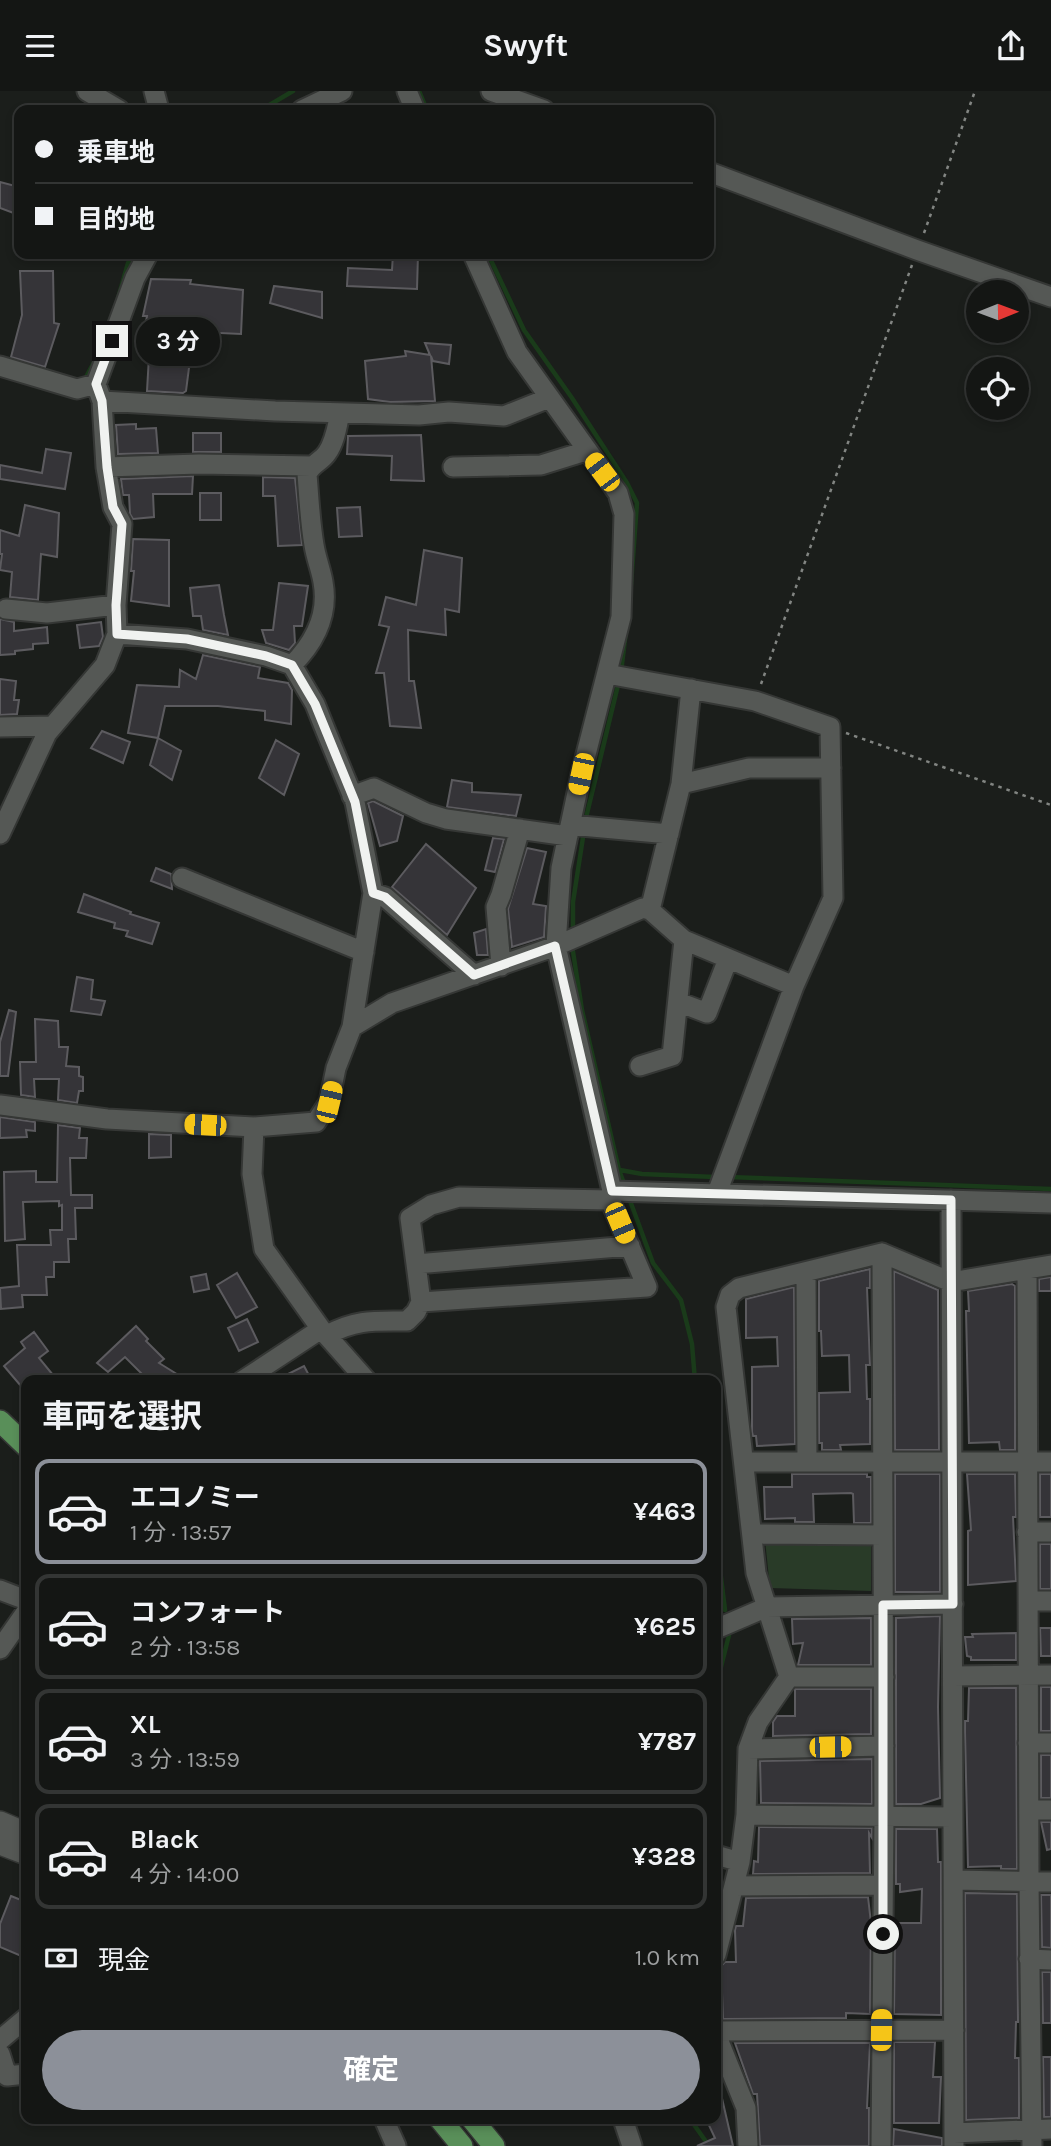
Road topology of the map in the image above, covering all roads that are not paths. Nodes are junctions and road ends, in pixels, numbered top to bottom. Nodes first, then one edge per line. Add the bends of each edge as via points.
1 (87, 91) edge
2 (342, 91) edge
3 (491, 91) edge
4 (111, 105) edge
5 (313, 105) edge
6 (529, 105) edge
7 (714, 174) edge
8 (145, 259) edge
9 (480, 259) edge
10 (1051, 297) edge
11 (0, 366) edge
12 (99, 392) junction
13 (549, 398) junction
14 (340, 413) junction
15 (586, 451) junction
16 (311, 466) junction
17 (107, 467) junction
18 (453, 467) dead end
19 (116, 605) junction
20 (6, 609) dead end
21 (117, 634) junction
22 (292, 665) junction
23 (607, 674) junction
24 (691, 689) junction
25 (53, 726) junction
26 (0, 727) edge
27 (831, 768) junction
28 (681, 784) junction
29 (352, 796) junction
30 (520, 829) junction
31 (569, 831) junction
32 (0, 834) edge
33 (669, 834) junction
34 (182, 879) dead end
35 (373, 893) junction
36 (650, 910) junction
37 (684, 940) junction
38 (555, 946) junction
39 (364, 952) junction
40 (728, 959) junction
41 (501, 966) junction
42 (474, 975) junction
43 (794, 986) junction
44 (678, 1002) junction
45 (352, 1027) junction
46 (640, 1066) dead end
47 (0, 1105) edge
48 (254, 1128) junction
49 (717, 1193) junction
50 (612, 1194) junction
51 (951, 1200) junction
52 (1051, 1203) edge
53 (630, 1246) junction
54 (882, 1253) junction
55 (416, 1264) junction
56 (1051, 1265) edge
57 (1027, 1269) junction
58 (806, 1272) junction
59 (951, 1282) junction
60 (421, 1301) junction
61 (324, 1332) junction
62 (252, 1375) edge
63 (362, 1375) edge
64 (0, 1421) edge
65 (21, 1441) edge
66 (744, 1462) junction
67 (807, 1462) junction
68 (883, 1462) junction
69 (952, 1462) junction
70 (1027, 1462) junction
71 (1051, 1462) edge
72 (1027, 1532) junction
73 (1051, 1532) edge
74 (752, 1534) junction
75 (883, 1535) junction
76 (0, 1590) edge
77 (21, 1598) edge
78 (1027, 1601) junction
79 (1051, 1601) edge
80 (953, 1604) junction
81 (883, 1605) junction
82 (767, 1607) junction
83 (21, 1619) edge
84 (721, 1627) edge
85 (0, 1650) edge
86 (1028, 1675) junction
87 (1051, 1675) edge
88 (789, 1677) junction
89 (953, 1677) junction
90 (884, 1678) junction
91 (1028, 1743) junction
92 (1051, 1743) edge
93 (884, 1746) junction
94 (748, 1749) junction
95 (1028, 1810) junction
96 (1051, 1810) edge
97 (746, 1815) junction
98 (884, 1817) junction
99 (953, 1817) junction
100 (0, 1822) edge
101 (21, 1831) edge
102 (0, 1844) edge
103 (21, 1852) edge
104 (721, 1856) edge
105 (740, 1862) junction
106 (954, 1880) junction
107 (1029, 1881) junction
108 (1051, 1882) edge
109 (883, 1885) junction
110 (734, 1886) junction
111 (721, 1936) edge
112 (1029, 1959) junction
113 (1051, 1960) edge
114 (21, 2022) edge
115 (881, 2030) junction
116 (954, 2030) junction
117 (721, 2032) edge
118 (0, 2040) edge
119 (721, 2045) edge
120 (0, 2054) edge
121 (21, 2075) edge
122 (386, 2124) edge
123 (444, 2124) edge
124 (476, 2124) edge
125 (625, 2124) edge
126 (1051, 2129) edge
127 (1031, 2138) edge
128 (954, 2140) edge
129 (396, 2146) edge
130 (462, 2146) edge
131 (494, 2146) edge
132 (632, 2146) edge
133 (748, 2146) edge
134 (881, 2146) edge

1 - 4 street
2 - 5 street
3 - 6 street
7 - 10 street
8 - 12 street
9 - 13 street via 517,352
11 - 12 street
12 - 14 street
12 - 17 street
13 - 14 street via 504,416
13 - 15 street
14 - 16 street via 326,456
15 - 18 street via 541,465
15 - 23 street via 618,493 624,514 621,617
16 - 17 street
16 - 22 street via 307,474 324,607 318,634
17 - 19 street via 113,507 122,524
19 - 20 street via 47,613
19 - 21 street
21 - 22 street via 187,639
21 - 25 street via 105,665
22 - 29 street via 315,704
23 - 24 street
23 - 31 street
24 - 27 street via 755,701 830,727
24 - 28 street
25 - 26 street
25 - 32 street
27 - 28 street via 749,768
27 - 43 street via 832,898
28 - 33 street
29 - 30 street via 374,788 446,819
29 - 35 street
30 - 31 street
30 - 41 street via 496,907
31 - 33 street
31 - 38 street
33 - 36 street
34 - 39 street
35 - 39 street
35 - 42 street via 385,897
36 - 37 street
36 - 38 street via 643,908
37 - 40 street
37 - 44 street
38 - 41 street
38 - 50 street
39 - 45 street
40 - 43 street
40 - 44 street via 707,1013
41 - 42 street
42 - 45 street via 392,1003
43 - 49 street
44 - 46 street via 672,1056
45 - 48 street via 329,1102 316,1122
47 - 48 street via 107,1119
48 - 61 street via 252,1174 264,1249
49 - 50 street
49 - 51 street
50 - 53 street
50 - 55 street via 534,1200 459,1197 431,1205 410,1218
51 - 52 street
51 - 59 street
53 - 55 street
53 - 60 street via 647,1287
54 - 58 street
54 - 59 street
54 - 68 street
55 - 60 street
56 - 57 street
57 - 59 street
57 - 70 street
58 - 66 street via 739,1288 726,1307
58 - 67 street
59 - 69 street
60 - 61 street via 407,1321 362,1321
61 - 62 street
61 - 63 street
64 - 65 main road
66 - 67 street
66 - 74 street
67 - 68 street
68 - 69 street
68 - 75 street
69 - 70 street
69 - 80 street
70 - 71 street
70 - 72 street
72 - 73 street
72 - 78 street
74 - 75 street
74 - 82 street via 756,1573
75 - 81 street
76 - 77 street
78 - 79 street
78 - 86 street
80 - 81 street
80 - 89 street
81 - 82 street
81 - 90 street
82 - 84 street
82 - 88 street
83 - 85 street
86 - 87 street
86 - 89 street
86 - 91 street
88 - 90 street
88 - 94 street via 758,1722
89 - 99 street
90 - 93 street
91 - 92 street
91 - 95 street
93 - 94 street
93 - 98 street
94 - 97 street
95 - 96 street
95 - 107 street
97 - 98 street
97 - 105 street
98 - 99 street
98 - 109 street
99 - 106 street
100 - 101 main road
102 - 103 main road
104 - 105 street
105 - 110 street
106 - 107 street
106 - 116 street
107 - 108 street
107 - 112 street
109 - 110 street
109 - 115 street
110 - 111 street
112 - 113 street
112 - 127 street
114 - 118 street
115 - 116 street
115 - 117 street
115 - 134 street
116 - 128 street
119 - 133 street via 746,2108
120 - 121 street via 7,2076
122 - 129 street
123 - 130 main road
124 - 131 main road
125 - 132 street
126 - 127 street
127 - 128 street

